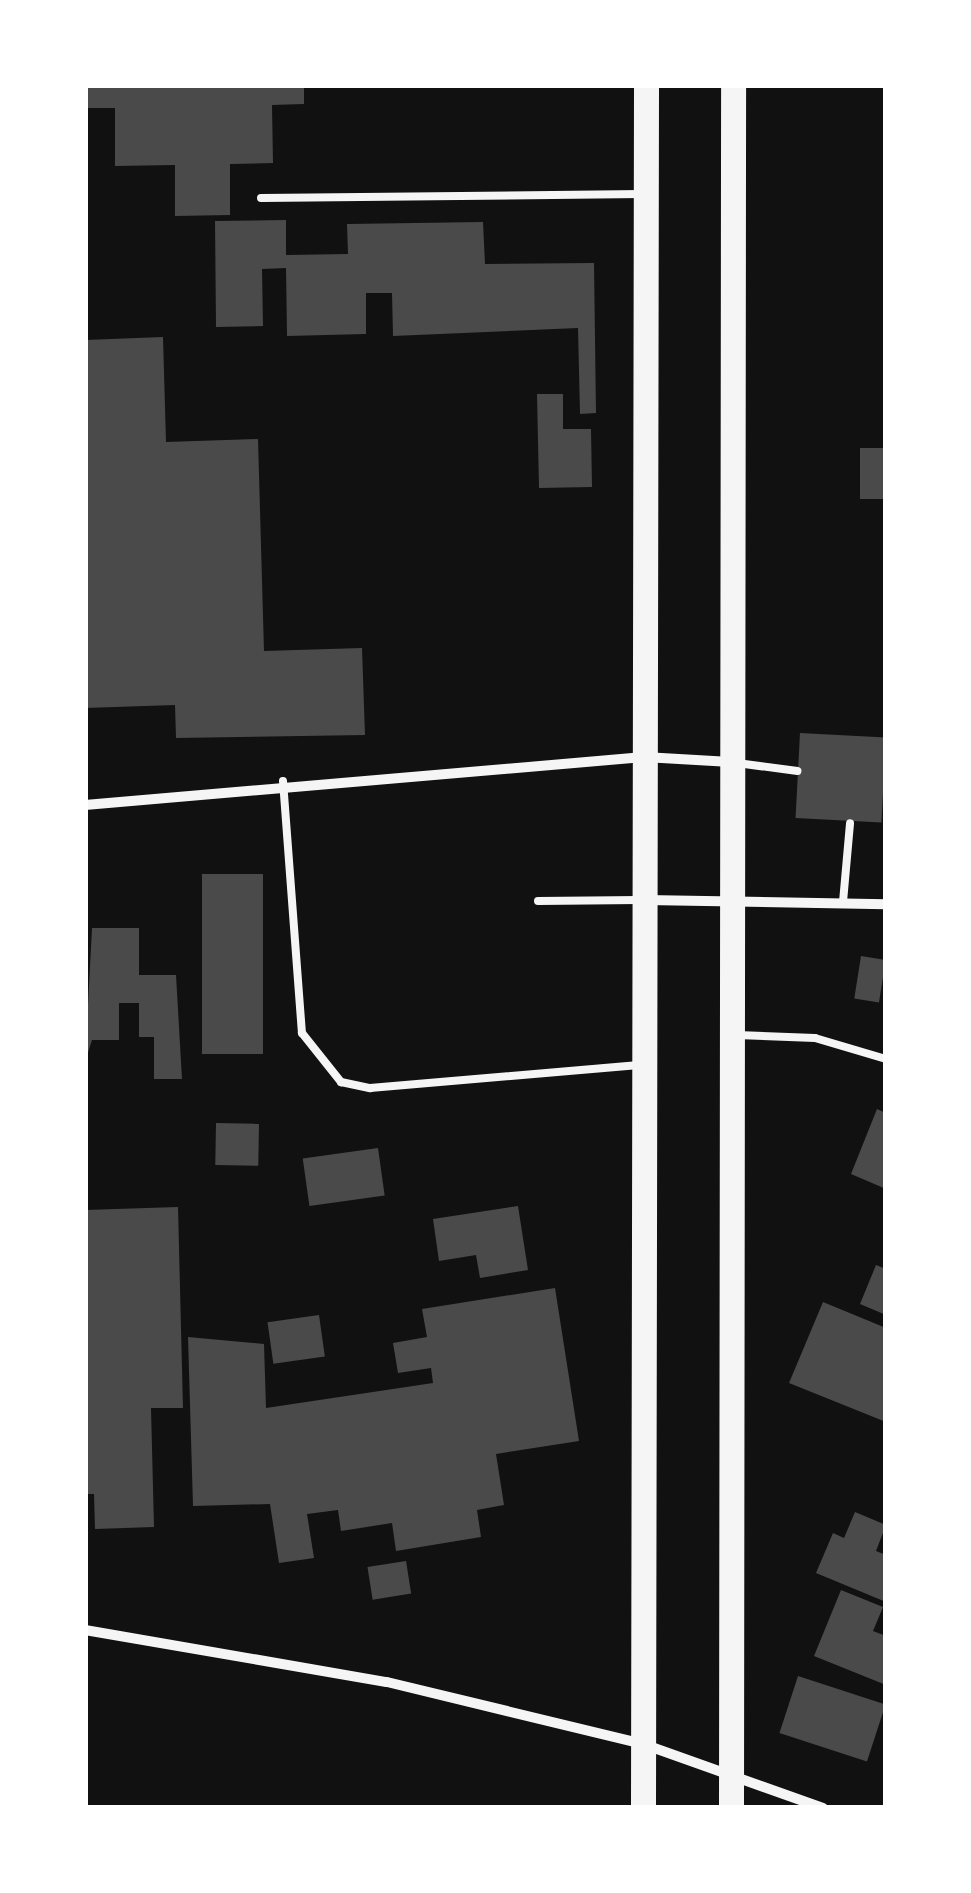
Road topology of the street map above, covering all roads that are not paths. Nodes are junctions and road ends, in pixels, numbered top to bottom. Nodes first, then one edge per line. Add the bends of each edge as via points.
1 (646, 85) edge
2 (732, 85) edge
3 (647, 194) junction
4 (261, 198) dead end
5 (644, 757) junction
6 (732, 762) junction
7 (797, 771) dead end
8 (284, 782) junction
9 (85, 805) edge
10 (850, 823) dead end
11 (644, 900) junction
12 (538, 901) dead end
13 (733, 902) junction
14 (843, 902) junction
15 (886, 904) edge
16 (732, 1035) junction
17 (886, 1058) edge
18 (644, 1064) junction
19 (85, 1630) edge
20 (643, 1744) junction
21 (731, 1770) junction
22 (643, 1808) edge
23 (731, 1808) edge
24 (823, 1808) edge

1 - 3 main road
2 - 6 main road
3 - 4 lane
3 - 5 main road
5 - 6 street
5 - 8 street
5 - 11 main road
6 - 7 lane
6 - 13 main road
8 - 9 street
8 - 18 lane via 302,1033 341,1082 370,1088
10 - 14 lane
11 - 12 lane
11 - 13 street
11 - 18 main road
13 - 14 street
13 - 16 main road
14 - 15 street
16 - 17 lane via 815,1038
16 - 21 main road
18 - 20 main road
19 - 20 street via 387,1682
20 - 21 street
20 - 22 main road
21 - 23 main road
21 - 24 street

